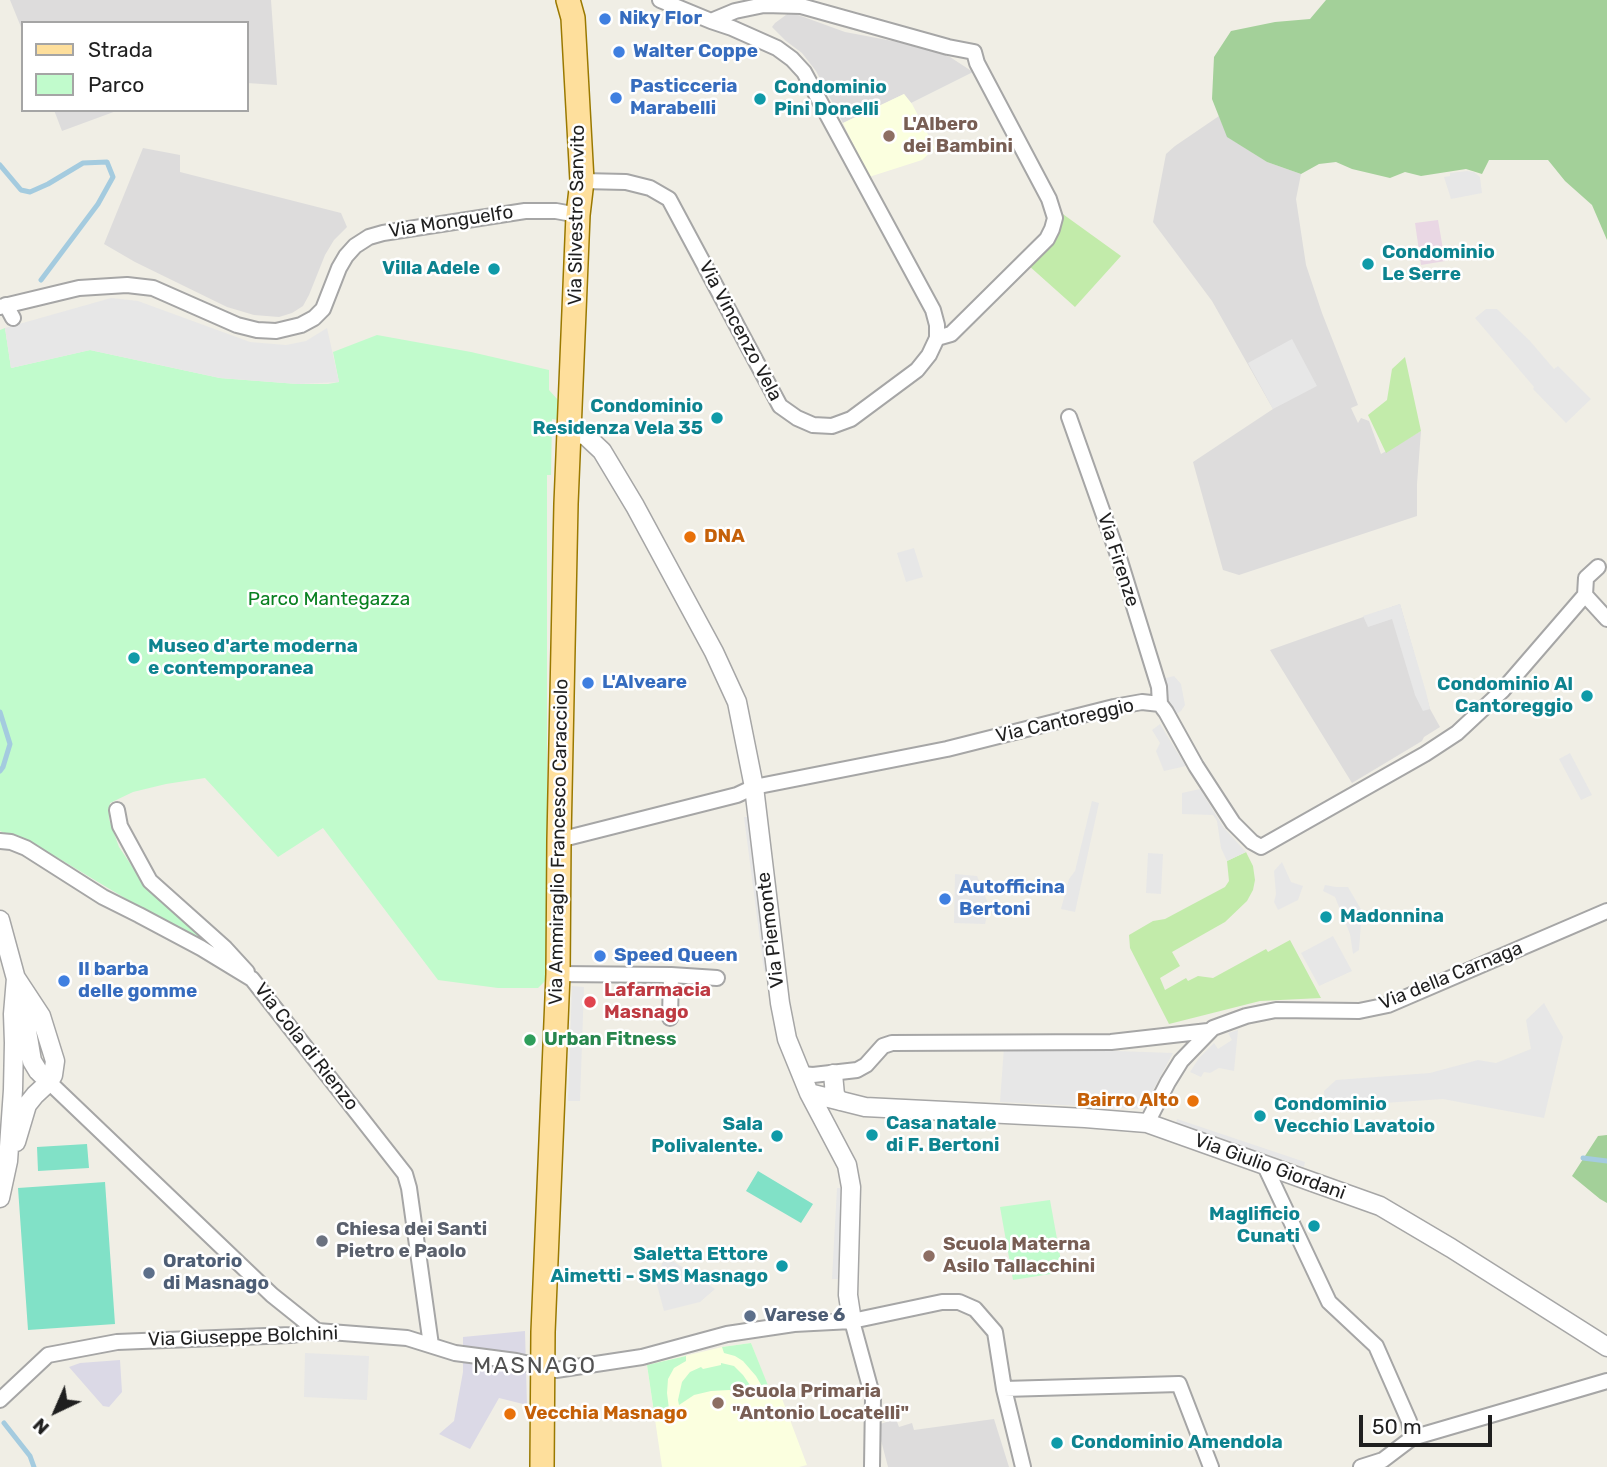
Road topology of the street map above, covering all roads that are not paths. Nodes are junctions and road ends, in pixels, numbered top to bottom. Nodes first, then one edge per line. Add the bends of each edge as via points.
1 (568, 0) edge
2 (660, 0) edge
3 (711, 21) junction
4 (582, 181) junction
5 (578, 215) junction
6 (5, 312) edge
7 (937, 338) junction
8 (1069, 417) dead end
9 (570, 431) junction
10 (1598, 567) dead end
11 (1585, 595) junction
12 (1607, 618) edge
13 (1160, 704) junction
14 (754, 787) junction
15 (117, 810) dead end
16 (559, 840) junction
17 (0, 841) edge
18 (1607, 911) edge
19 (0, 920) edge
20 (558, 974) junction
21 (671, 975) junction
22 (16, 978) junction
23 (718, 978) dead end
24 (252, 979) junction
25 (670, 1018) dead end
26 (1208, 1031) junction
27 (833, 1074) junction
28 (49, 1082) junction
29 (806, 1086) junction
30 (840, 1101) junction
31 (893, 1108) junction
32 (825, 1122) junction
33 (1147, 1124) junction
34 (8, 1161) junction
35 (1264, 1164) junction
36 (0, 1198) edge
37 (852, 1321) junction
38 (317, 1331) junction
39 (431, 1345) junction
40 (1607, 1347) edge
41 (542, 1367) junction
42 (1607, 1381) edge
43 (1004, 1389) junction
44 (0, 1399) edge
45 (543, 1422) junction
46 (1412, 1438) junction
47 (542, 1467) edge
48 (555, 1467) edge
49 (869, 1467) edge
50 (1023, 1467) edge
51 (1211, 1467) edge
52 (1361, 1467) edge

1 - 4 main road, Via Silvestro Sanvito via 573,18
2 - 3 street
3 - 7 street via 778,48 804,72 933,310
3 - 7 street, Via Vincenzo Vela via 764,5 801,6 974,52 1055,218 1047,239 951,334
4 - 5 main road, Via Silvestro Sanvito
4 - 7 street, Via Vincenzo Vela via 626,182 669,199 780,406 797,418 832,426 851,419 918,370
5 - 6 street, Via Monguelfo via 525,211 369,237 346,256 323,309 301,325 276,331 237,325 153,288 127,285 79,288
5 - 9 main road, Via Silvestro Sanvito
8 - 13 street, Via Firenze via 1160,687
9 - 14 street, Via Piemonte via 586,436 601,451 714,652 737,702
9 - 16 main road, Via Ammiraglio Francesco Caracciolo
10 - 11 street, Via Cantoreggio via 1586,578
11 - 12 street
11 - 13 street, Via Cantoreggio via 1502,691 1457,733 1261,847 1233,823
13 - 14 street, Via Cantoreggio via 1114,707 947,749
14 - 16 street, Via Cantoreggio
14 - 29 street, Via Piemonte via 780,1003 787,1039
15 - 24 street via 120,826 150,881 226,948
16 - 20 main road, Via Ammiraglio Francesco Caracciolo
17 - 24 street, Via Cola di Rienzo via 26,848 103,897
18 - 26 street, Via della Carnaga via 1388,1005 1359,1011 1276,1010
19 - 22 street
20 - 21 street
20 - 41 main road, Via Ammiraglio Francesco Caracciolo
21 - 23 street
21 - 25 street
22 - 28 street via 41,1016 54,1054
22 - 34 street
24 - 39 street, Via Cola di Rienzo via 405,1174
26 - 27 street, Via della Carnaga via 1111,1042 892,1043 857,1070
26 - 33 street, Via della Carnaga via 1181,1061
27 - 29 street, Via della Carnaga
27 - 30 street
28 - 34 street via 27,1105
28 - 38 street via 272,1295
29 - 30 street, Via Giulio Giordani
29 - 32 street, Via Piemonte
30 - 31 street, Via Giulio Giordani
31 - 32 street, Via Giulio Giordani via 837,1112
31 - 33 street, Via Giulio Giordani
32 - 37 street, Via Piemonte via 847,1165 851,1187 848,1295
33 - 35 street, Via Giulio Giordani
34 - 36 street
35 - 40 street, Via Giulio Giordani via 1380,1206
35 - 46 street via 1329,1303 1376,1346 1409,1420
37 - 41 street, Via Giuseppe Bolchini via 794,1324 727,1334 642,1357 556,1370
37 - 43 street, Via Giuseppe Bolchini via 942,1302 959,1302 975,1309 995,1332
37 - 49 street, Via Piemonte via 873,1398
38 - 39 street, Via Giuseppe Bolchini via 407,1338
38 - 44 street, Via Giuseppe Bolchini via 117,1342 48,1355
39 - 41 street, Via Giuseppe Bolchini
41 - 45 main road, Via Ammiraglio Francesco Caracciolo
42 - 46 street
43 - 50 street, Via Giuseppe Bolchini
43 - 51 street via 1179,1384
45 - 47 main road, Via Ammiraglio Francesco Caracciolo
45 - 48 main road, Via Ammiraglio Francesco Caracciolo
46 - 52 street via 1382,1460

